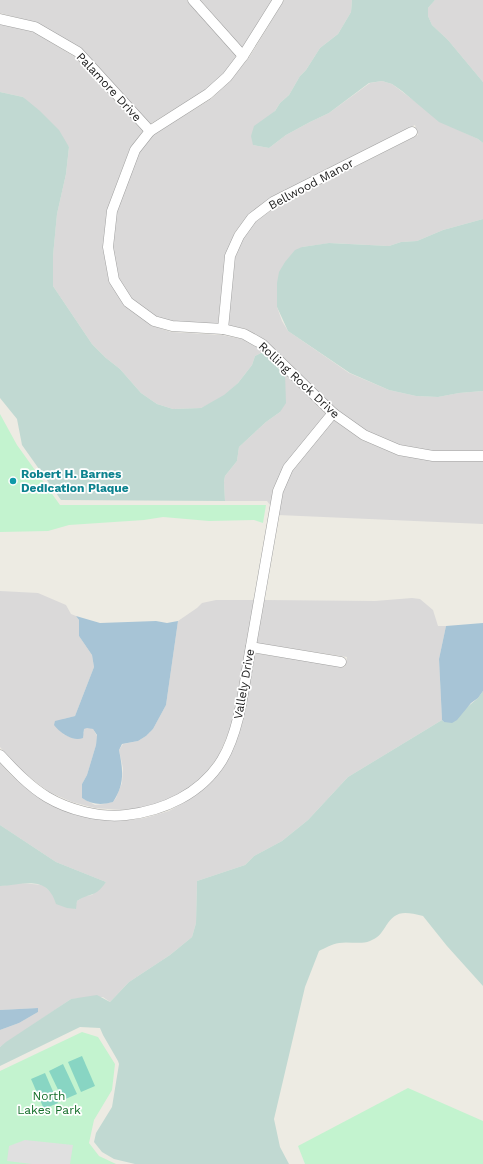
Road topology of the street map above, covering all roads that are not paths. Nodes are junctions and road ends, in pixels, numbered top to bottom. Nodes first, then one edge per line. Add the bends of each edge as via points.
1 (193, 0) edge
2 (278, 0) edge
3 (0, 19) edge
4 (243, 56) junction
5 (150, 131) junction
6 (412, 132) dead end
7 (223, 329) junction
8 (333, 413) junction
9 (483, 456) edge
10 (250, 647) junction
11 (341, 662) dead end
12 (0, 755) edge

1 - 4 street
2 - 4 street, Rolling Rock Drive
3 - 5 street, Palamore Drive via 35,27 78,52
4 - 5 street, Rolling Rock Drive via 227,77 208,94
5 - 7 street, Rolling Rock Drive via 135,150 112,211 108,247 114,280 128,302 154,321 172,326
6 - 7 street, Bellwood Manor via 273,202 252,218 239,236 230,256
7 - 8 street, Rolling Rock Drive via 244,334 262,344
8 - 9 street, Rolling Rock Drive via 364,435 398,450 433,456
8 - 10 street, Vallely Drive via 288,468 278,491
10 - 11 street
10 - 12 street, Vallely Drive via 238,723 222,760 207,779 167,806 121,816 94,814 71,808 47,797 15,772

